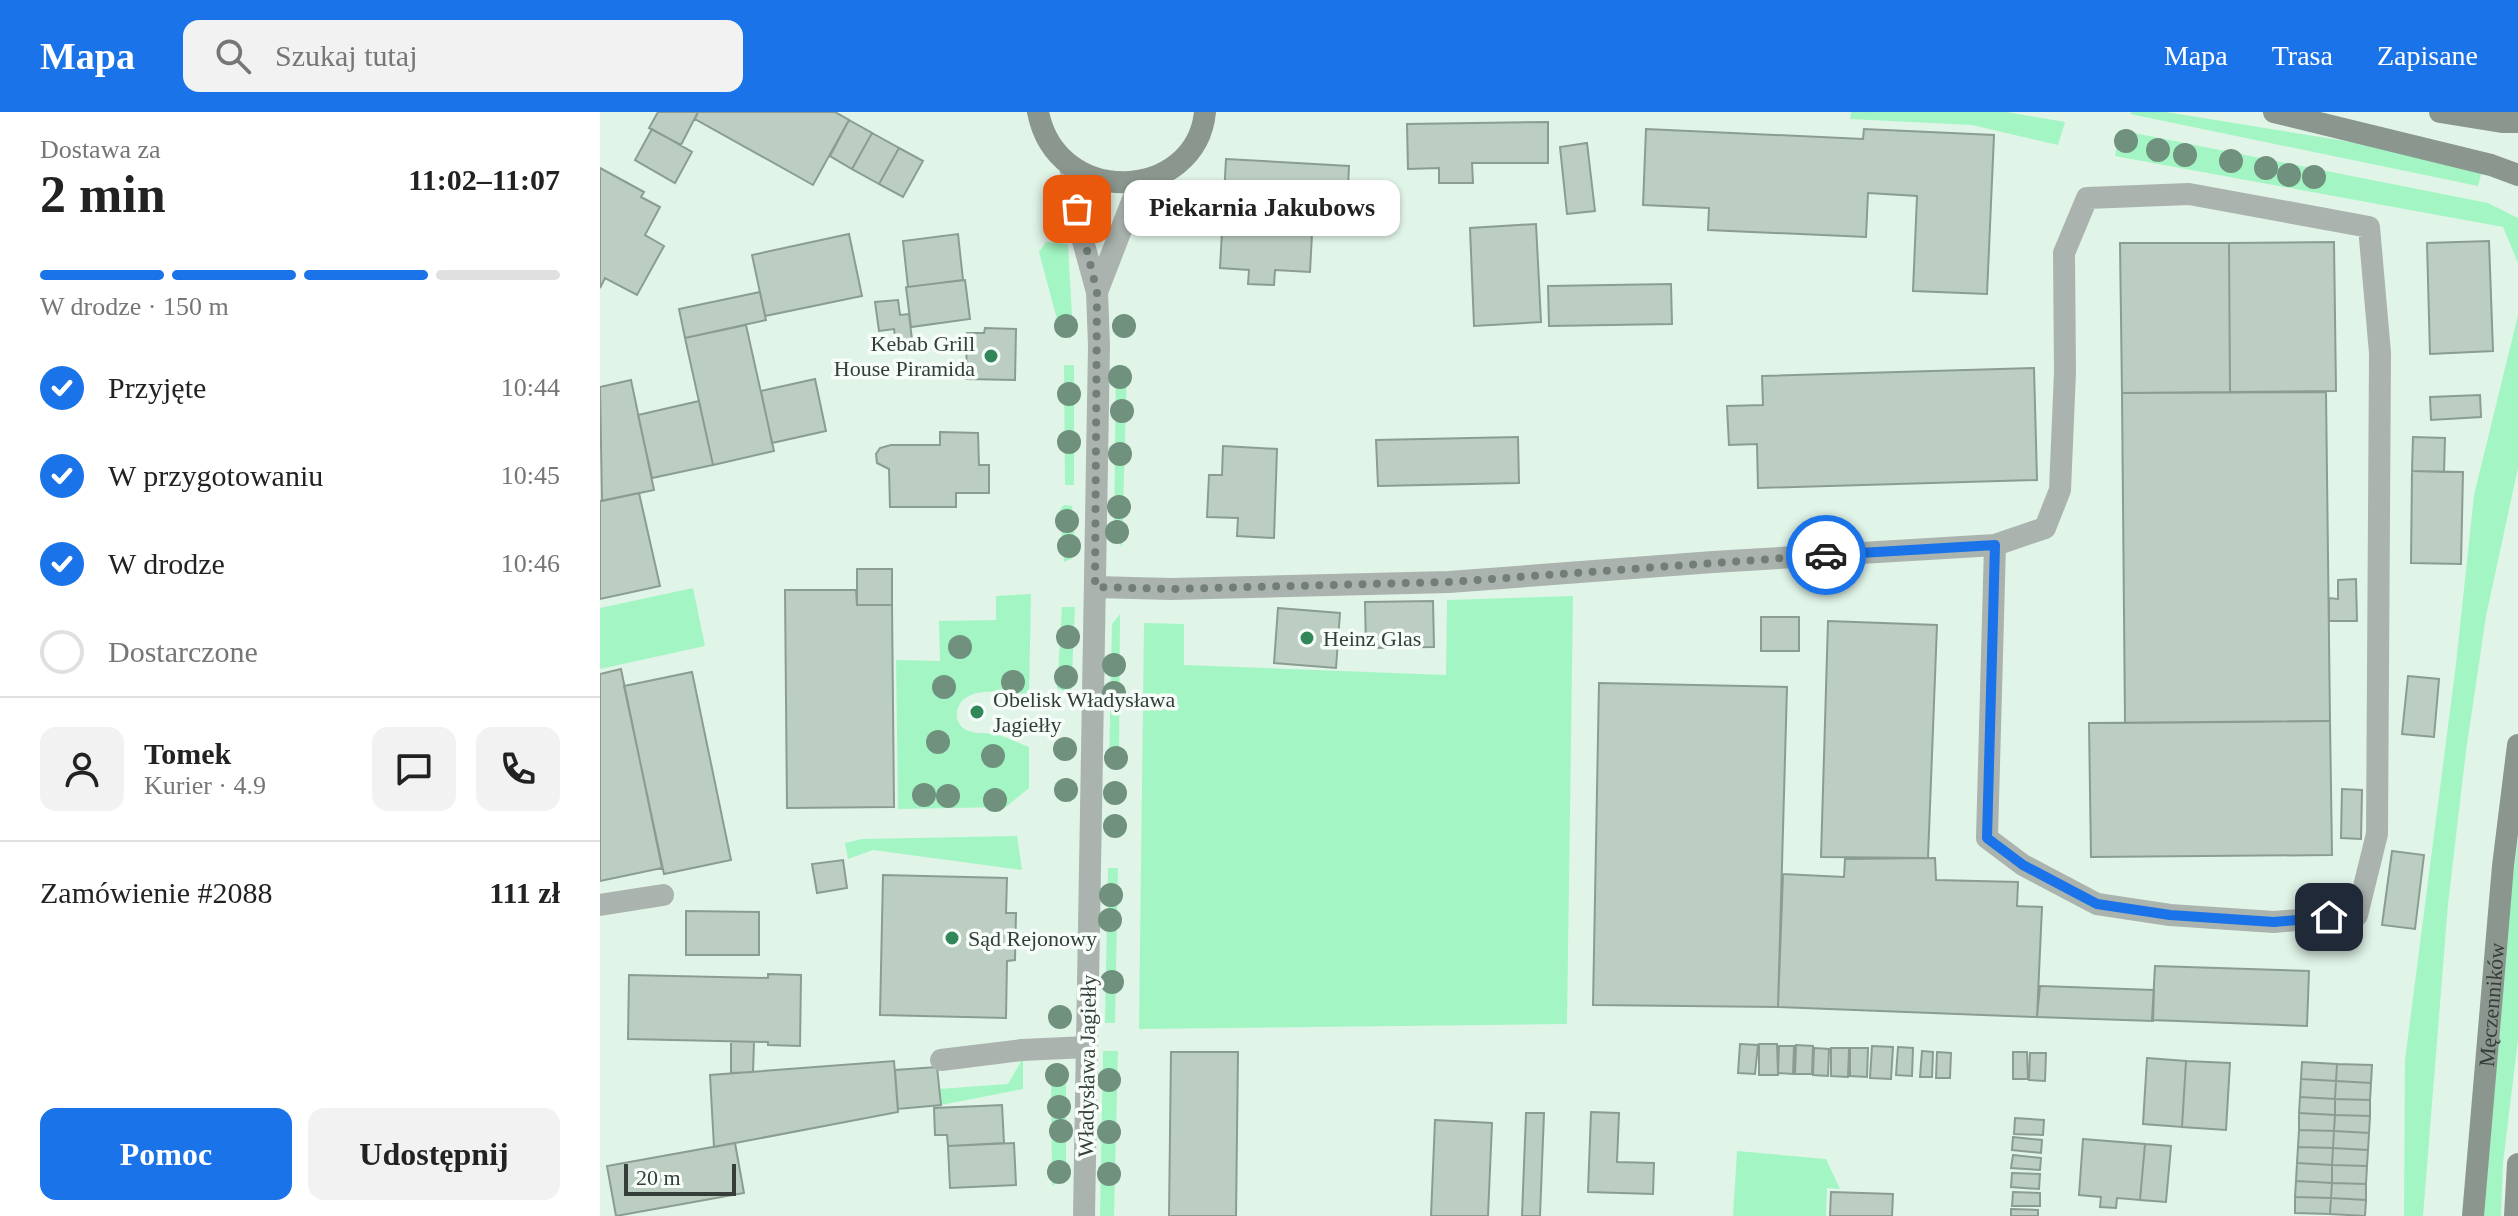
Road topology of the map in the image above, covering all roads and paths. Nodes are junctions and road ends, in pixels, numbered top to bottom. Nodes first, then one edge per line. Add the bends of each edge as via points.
1 (1038, 112) edge
2 (2274, 112) edge
3 (2440, 112) edge
4 (1211, 115) edge
5 (2518, 122) edge
6 (1070, 166) junction
7 (2518, 175) edge
8 (1140, 181) junction
9 (1097, 292) junction
10 (1995, 545) junction
11 (1095, 587) junction
12 (2518, 745) edge
13 (663, 895) dead end
14 (600, 905) edge
15 (1087, 1047) junction
16 (941, 1060) dead end
17 (2518, 1164) edge
18 (1084, 1216) edge
19 (2473, 1216) edge
20 (2515, 1216) edge

1 - 6 main road via 1047,138
2 - 7 main road
3 - 5 main road
4 - 8 main road via 1181,159
6 - 8 main road via 1092,178
6 - 9 street, Władysława Jagiełły
8 - 9 street, Władysława Jagiełły
9 - 11 street, Władysława Jagiełły
10 - 10 street via 1987,838 2023,865 2097,904 2274,922 2357,915 2377,834 2380,353 2369,227 2189,194 2087,198 2064,253 2060,490 2045,528
10 - 11 street via 1449,582
11 - 15 street, Władysława Jagiełły
12 - 19 main road, Męczenników
13 - 14 street
15 - 16 street
15 - 18 street, Władysława Jagiełły
17 - 20 main road

